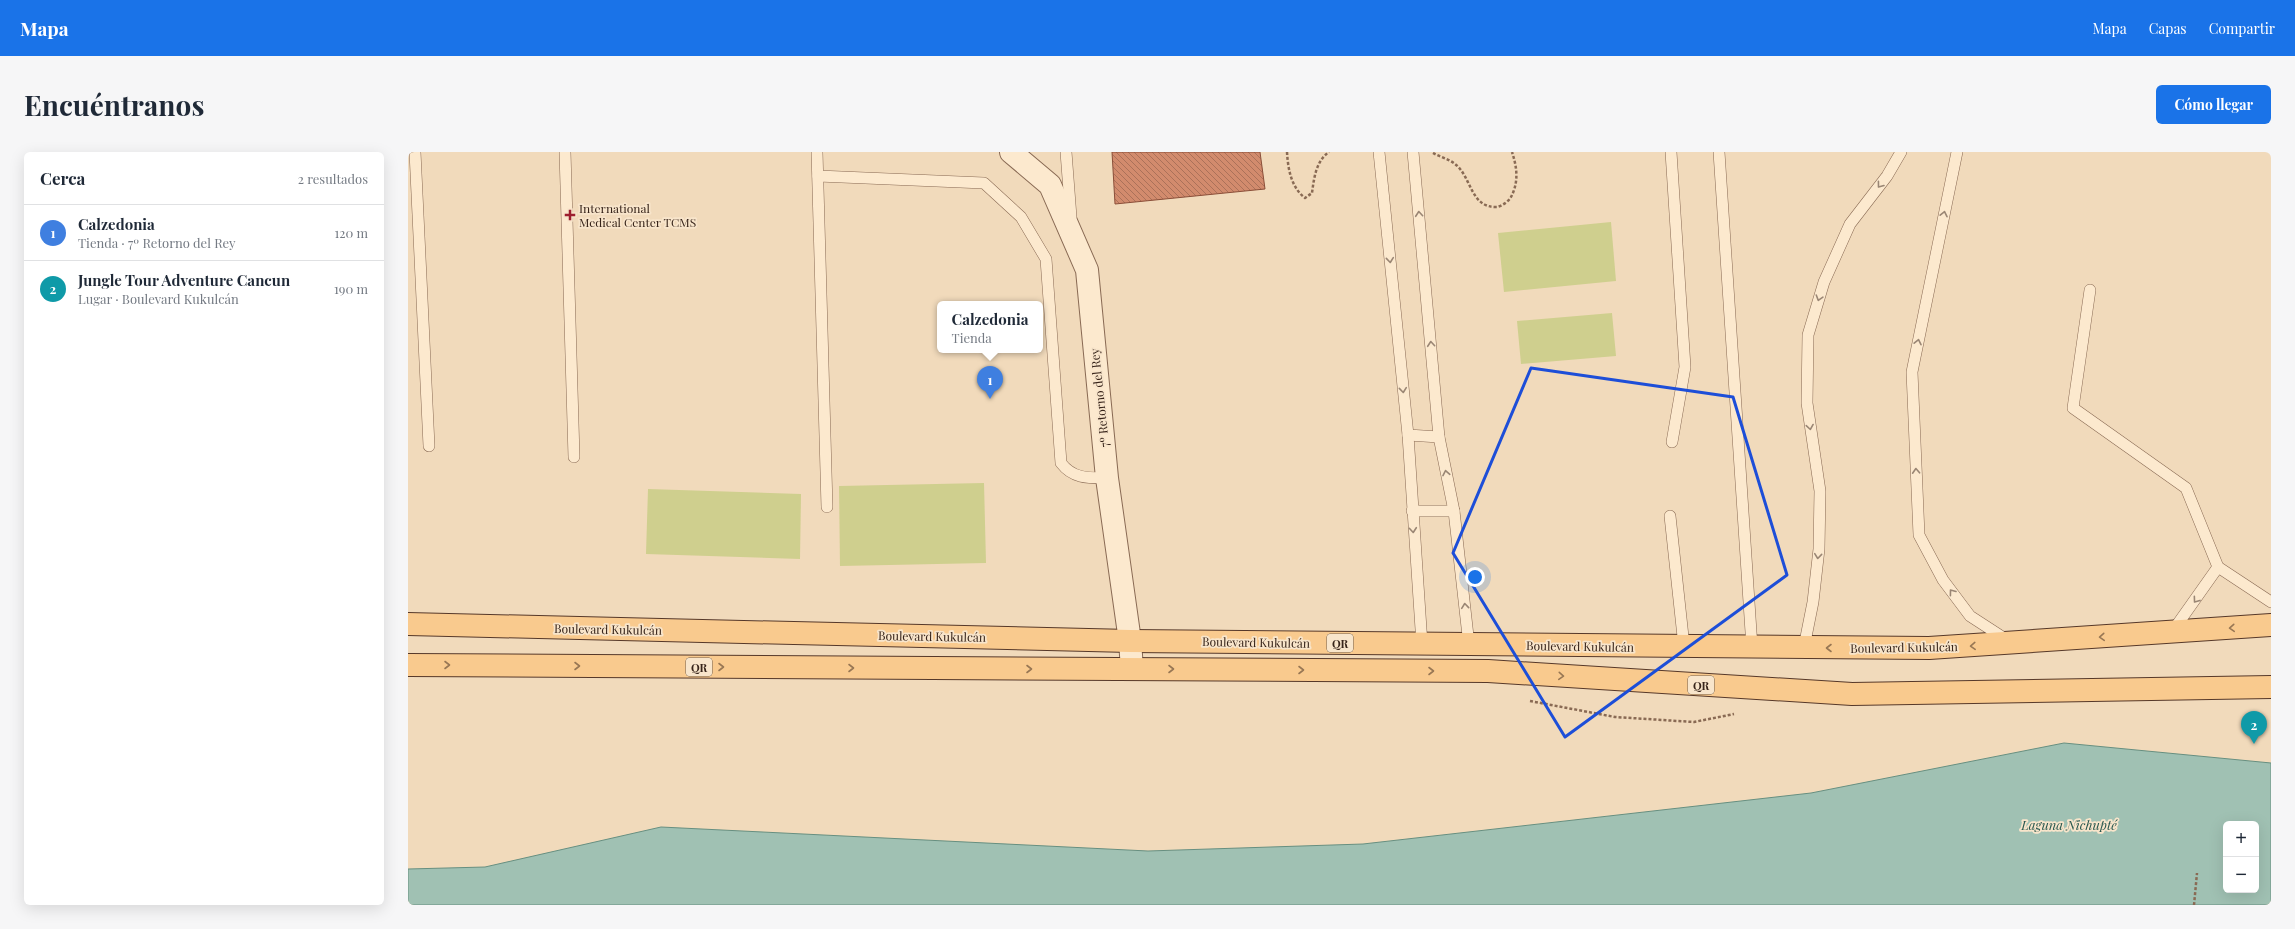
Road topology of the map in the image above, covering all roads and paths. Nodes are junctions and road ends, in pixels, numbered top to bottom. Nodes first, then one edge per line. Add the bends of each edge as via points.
1 (414, 152) edge
2 (565, 152) edge
3 (818, 152) edge
4 (1011, 152) edge
5 (1066, 152) edge
6 (1287, 152) edge
7 (1329, 152) edge
8 (1379, 152) edge
9 (1413, 152) edge
10 (1431, 152) edge
11 (1512, 152) edge
12 (1671, 152) edge
13 (1719, 152) edge
14 (1901, 152) edge
15 (1957, 152) edge
16 (818, 176) junction
17 (1072, 236) junction
18 (2090, 290) dead end
19 (1408, 435) junction
20 (1439, 437) junction
21 (1672, 442) dead end
22 (429, 446) dead end
23 (574, 457) dead end
24 (1107, 478) junction
25 (827, 507) dead end
26 (1412, 511) junction
27 (1454, 511) junction
28 (1670, 516) dead end
29 (2218, 568) junction
30 (2271, 602) edge
31 (408, 624) edge
32 (2271, 625) edge
33 (2172, 632) junction
34 (1130, 641) junction
35 (1422, 644) junction
36 (2013, 644) junction
37 (1469, 645) junction
38 (1684, 646) junction
39 (1752, 647) junction
40 (1804, 648) junction
41 (408, 665) edge
42 (1132, 669) junction
43 (2271, 686) edge
44 (2197, 872) dead end
45 (2194, 905) edge

1 - 22 lane
2 - 23 lane
3 - 16 lane
4 - 17 street, 7º Retorno del Rey via 1050,185
5 - 17 lane
6 - 7 path via 1288,168 1296,191 1305,198 1312,193 1322,157
8 -> 19 lane
20 -> 9 lane
10 - 11 path via 1455,164 1466,176 1476,200 1487,207 1500,206 1511,198 1516,185 1516,164
12 - 21 lane via 1686,367
13 - 39 lane
14 -> 40 lane via 1887,176 1850,224 1824,282 1808,335 1807,403 1820,498 1819,549 1813,602
36 -> 15 lane via 1970,616 1943,580 1919,535 1912,372
16 - 24 lane via 984,184 1021,217 1046,259 1062,463 1068,472 1084,478
16 - 25 lane
17 - 24 street, 7º Retorno del Rey via 1087,270
18 - 29 lane via 2073,408 2186,488
19 - 20 lane
19 - 26 lane
27 -> 20 lane
24 - 34 street, 7º Retorno del Rey
26 - 27 lane
26 -> 35 lane
37 -> 27 lane
28 - 38 lane
29 - 30 lane
29 -> 33 lane
31 - 34 main road, Boulevard Kukulcán / QR
32 -> 33 main road, Boulevard Kukulcán / QR
33 -> 36 main road, Boulevard Kukulcán / QR
34 - 35 main road, Boulevard Kukulcán / QR
34 - 42 street, 7º Retorno del Rey
35 - 37 main road, Boulevard Kukulcán / QR
36 -> 40 main road, Boulevard Kukulcán / QR via 1929,648
37 - 38 main road, Boulevard Kukulcán / QR
38 - 39 main road, Boulevard Kukulcán / QR
39 - 40 main road, Boulevard Kukulcán / QR
41 -> 42 main road, QR
42 -> 43 main road, QR via 1488,671 1852,694
44 - 45 path

